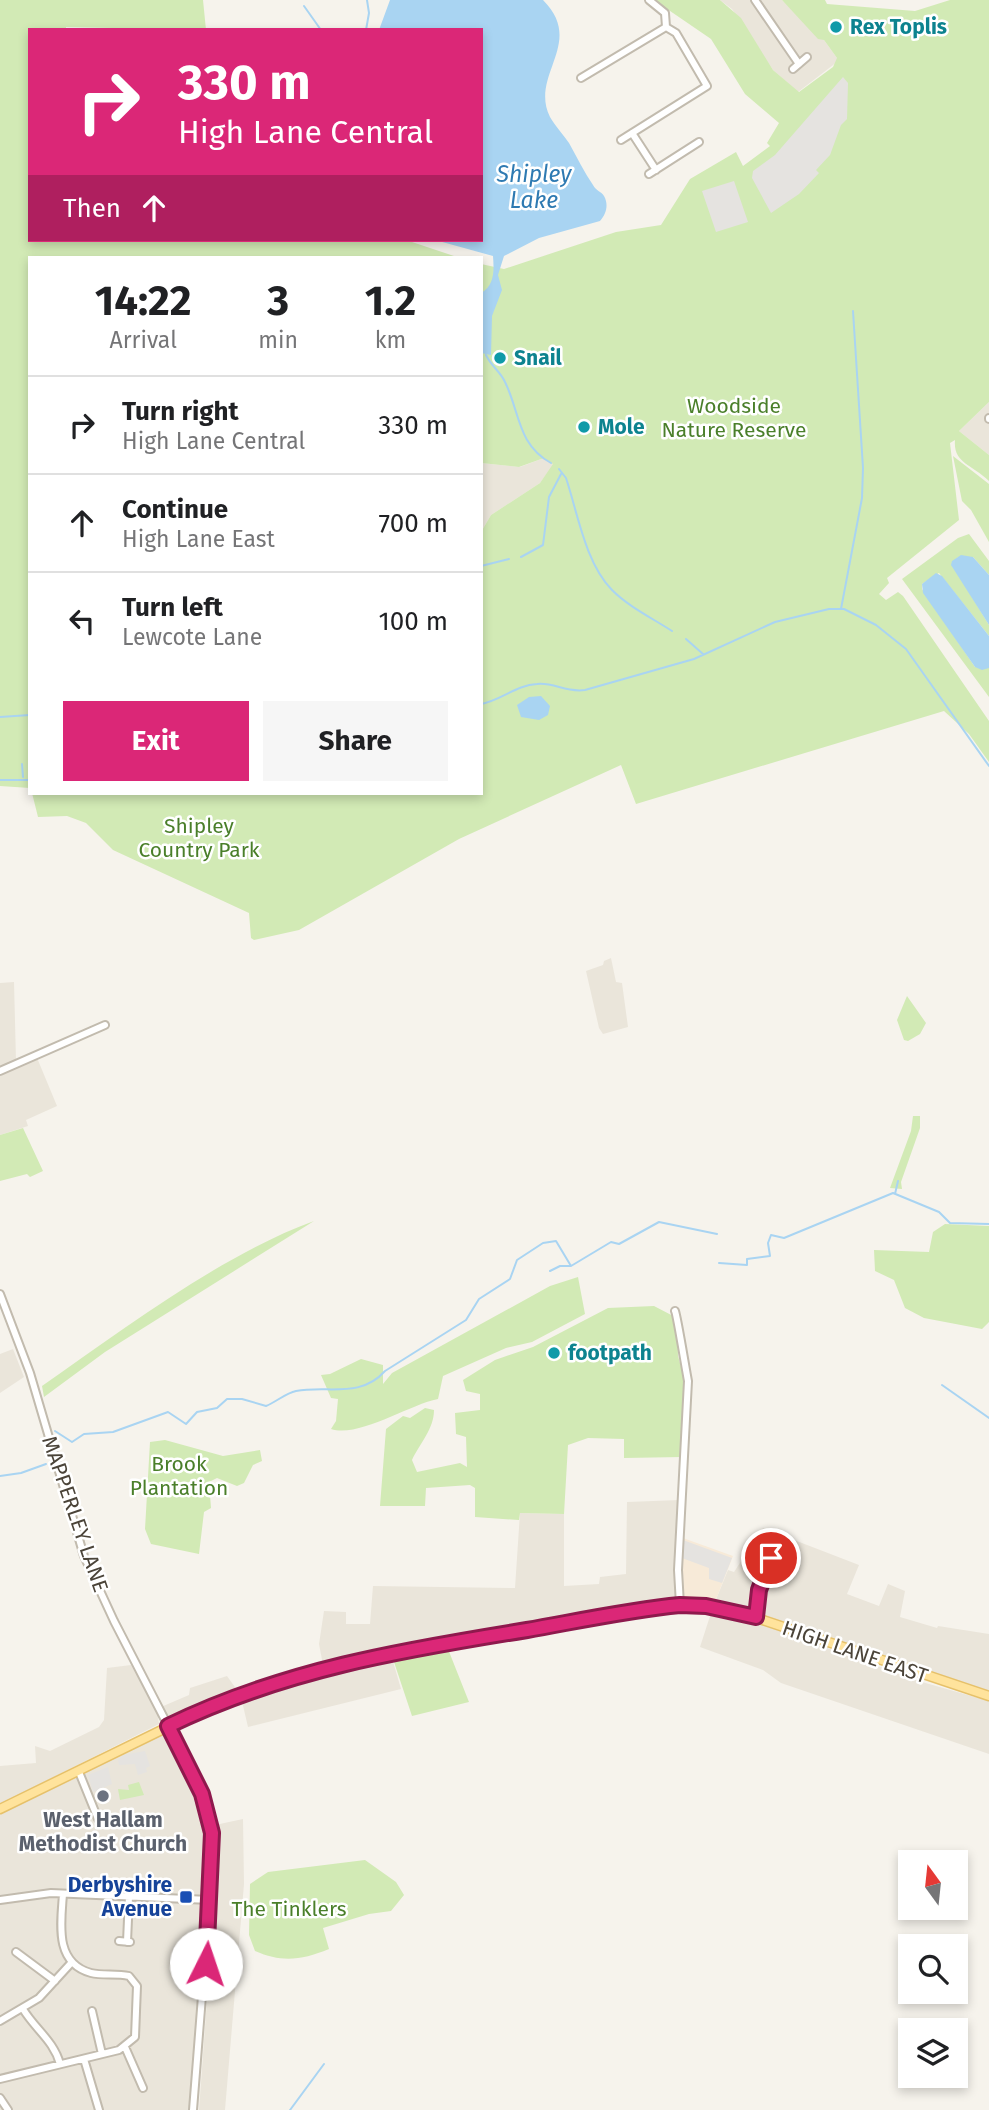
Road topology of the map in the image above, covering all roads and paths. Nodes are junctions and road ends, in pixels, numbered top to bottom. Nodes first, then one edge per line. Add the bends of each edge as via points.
1 (649, 0) edge
2 (755, 0) edge
3 (666, 27) junction
4 (807, 57) dead end
5 (581, 78) dead end
6 (632, 133) junction
7 (689, 138) dead end
8 (621, 140) dead end
9 (656, 170) junction
10 (649, 174) dead end
11 (105, 1025) dead end
12 (0, 1071) edge
13 (0, 1294) edge
14 (675, 1311) dead end
15 (771, 1558) dead end
16 (680, 1605) junction
17 (756, 1617) junction
18 (989, 1696) edge
19 (168, 1726) junction
20 (79, 1772) junction
21 (0, 1809) edge
22 (132, 1819) dead end
23 (63, 1894) junction
24 (129, 1896) junction
25 (0, 1900) edge
26 (210, 1900) junction
27 (125, 1941) dead end
28 (16, 1952) dead end
29 (72, 1962) junction
30 (55, 1981) junction
31 (23, 2009) junction
32 (92, 2016) dead end
33 (0, 2021) edge
34 (125, 2047) junction
35 (102, 2054) junction
36 (83, 2059) junction
37 (60, 2064) junction
38 (0, 2079) edge
39 (143, 2088) dead end
40 (0, 2098) edge
41 (8, 2110) edge
42 (99, 2110) edge
43 (193, 2110) edge

1 - 3 street via 665,13
2 - 4 street via 796,66
3 - 5 street
3 - 6 street via 676,33 708,86
6 - 8 street
6 - 9 street
7 - 9 street via 696,144
9 - 10 street
11 - 12 street
13 - 19 street, MAPPERLEY LANE via 30,1373 84,1556
14 - 16 street via 688,1381
15 - 17 street via 759,1590
16 - 17 main road, HIGH LANE EAST
16 - 19 main road, HIGH LANE EAST via 468,1639 322,1669 258,1687
17 - 18 main road, HIGH LANE EAST
19 - 20 main road, HIGH LANE EAST
19 - 26 street, MAPPERLEY LANE via 202,1794 209,1820 213,1847
20 - 21 main road, HIGH LANE EAST
20 - 22 street via 96,1816 104,1822
23 - 24 street
23 - 25 street
23 - 29 street via 61,1938
24 - 26 street
24 - 27 street
26 - 43 street, MAPPERLEY LANE
28 - 30 street
29 - 30 street
29 - 34 street via 89,1973 123,1975 136,1983 136,2033
30 - 31 street
31 - 33 street
31 - 37 street via 54,2046
32 - 35 street
34 - 35 street
34 - 39 street
35 - 36 street
36 - 37 street
36 - 42 street
37 - 38 street
40 - 41 street

